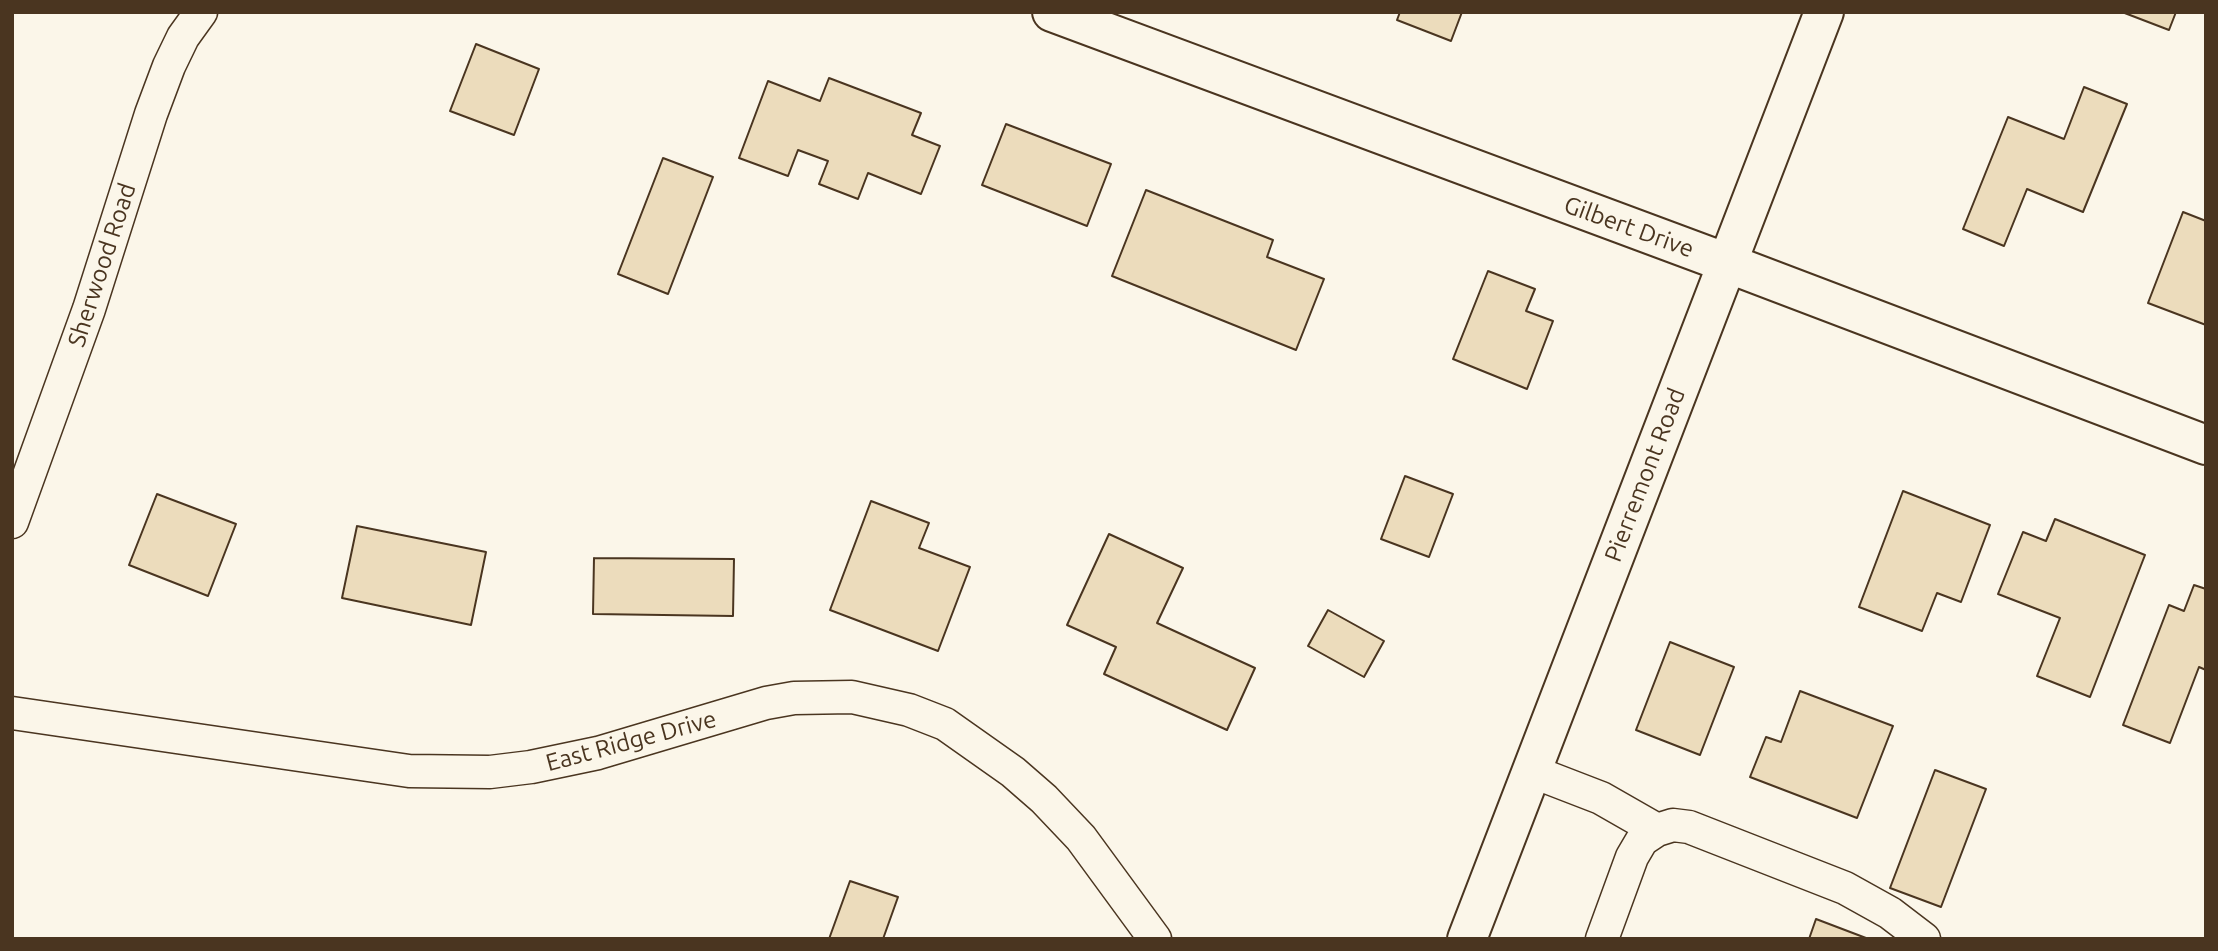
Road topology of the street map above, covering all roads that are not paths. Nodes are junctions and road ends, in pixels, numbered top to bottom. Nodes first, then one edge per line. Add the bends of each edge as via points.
1 (201, 12) edge
2 (1052, 12) edge
3 (1824, 12) edge
4 (1727, 263) junction
5 (2206, 445) edge
6 (12, 522) edge
7 (12, 713) edge
8 (1531, 771) junction
9 (1657, 830) junction
10 (1155, 939) edge
11 (1467, 939) edge
12 (1602, 939) edge
13 (1924, 939) edge

1 - 6 street, Sherwood Road via 183,37 151,114 89,309
2 - 4 street, Gilbert Drive
3 - 4 street, Pierremont Road
4 - 5 street, Gilbert Drive
4 - 8 street, Pierremont Road
7 - 10 street, East Ridge Drive via 409,771 490,772 598,753 766,703 852,697 909,709 944,724 1013,772 1081,838
8 - 9 street via 1601,798
8 - 11 street, Pierremont Road
9 - 12 street via 1642,840 1632,857
9 - 13 street via 1689,827 1845,888

